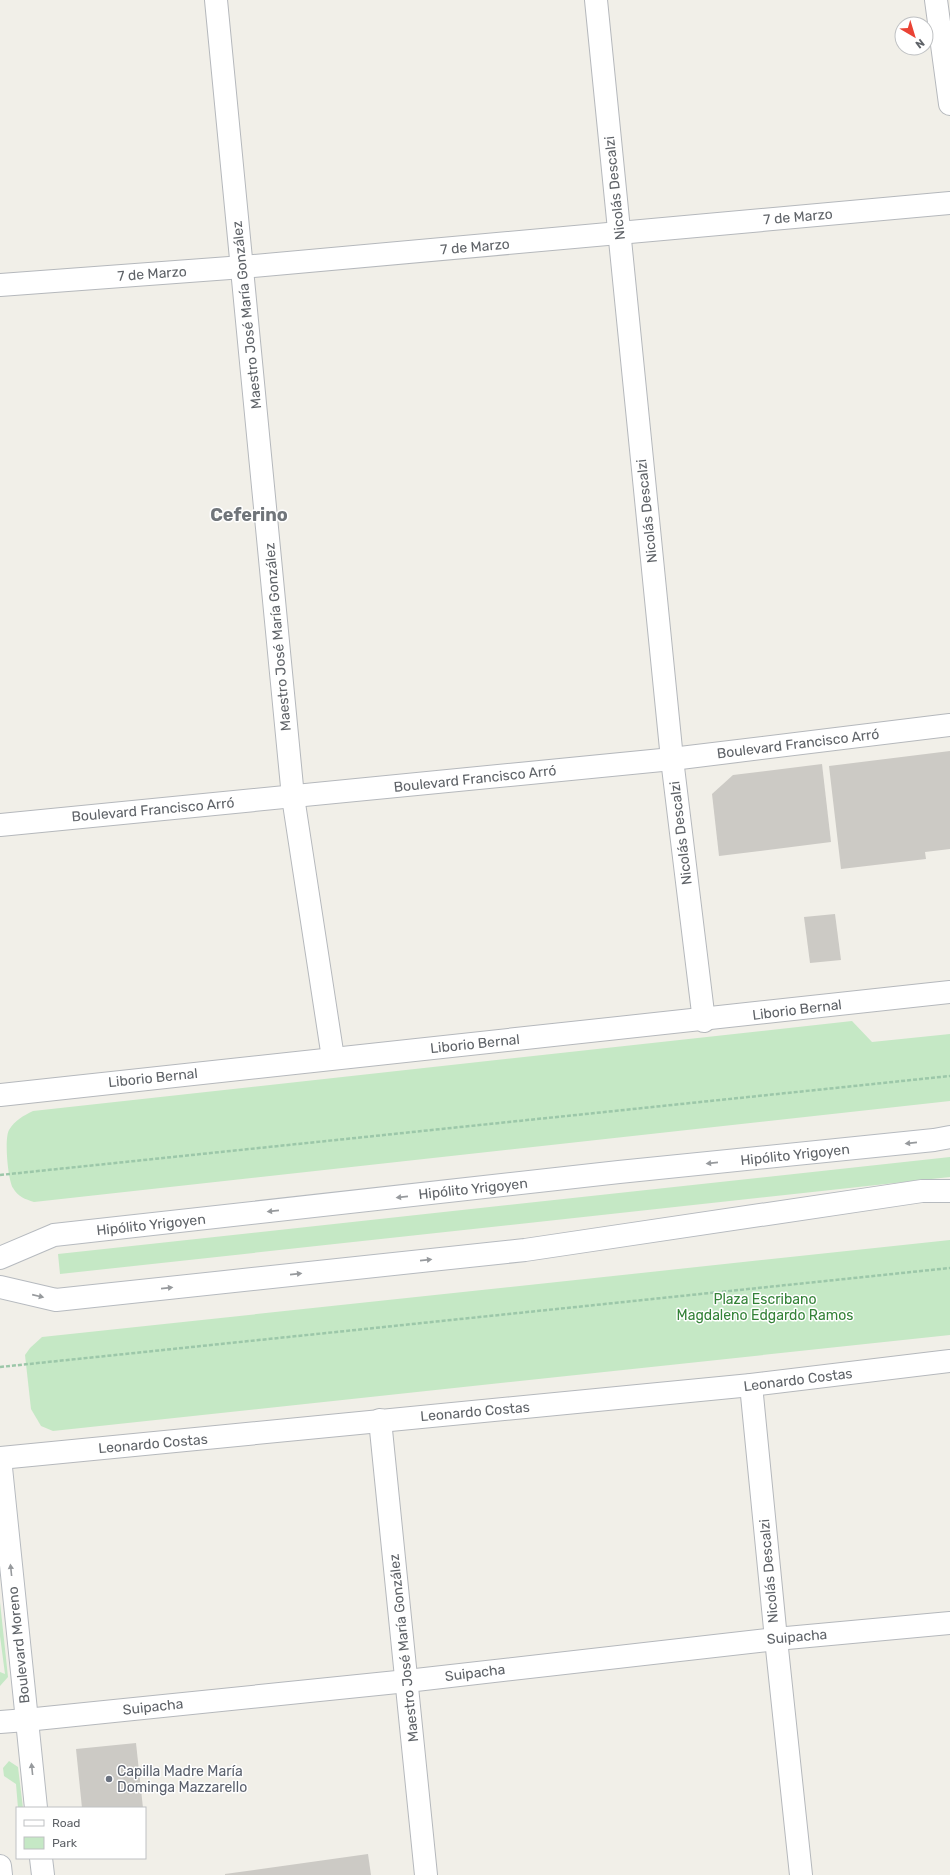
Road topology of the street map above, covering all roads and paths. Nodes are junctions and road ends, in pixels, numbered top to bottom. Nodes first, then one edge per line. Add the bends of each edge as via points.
1 (216, 0) edge
2 (596, 0) edge
3 (936, 0) edge
4 (950, 104) edge
5 (950, 202) edge
6 (619, 234) junction
7 (243, 267) junction
8 (0, 285) edge
9 (950, 725) edge
10 (672, 759) junction
11 (293, 797) junction
12 (0, 824) edge
13 (950, 992) edge
14 (704, 1021) junction
15 (333, 1058) junction
16 (950, 1076) edge
17 (0, 1095) edge
18 (950, 1137) edge
19 (0, 1175) edge
20 (950, 1191) edge
21 (0, 1258) edge
22 (950, 1268) edge
23 (0, 1273) edge
24 (0, 1286) edge
25 (950, 1361) edge
26 (0, 1367) edge
27 (751, 1385) junction
28 (380, 1420) junction
29 (0, 1458) edge
30 (950, 1623) edge
31 (776, 1639) junction
32 (407, 1681) junction
33 (26, 1720) junction
34 (0, 1722) edge
35 (36, 1807) edge
36 (41, 1859) edge
37 (0, 1866) edge
38 (1, 1875) edge
39 (43, 1875) edge
40 (426, 1875) edge
41 (801, 1875) edge

1 - 7 street, Maestro José María González
2 - 6 street, Nicolás Descalzi
3 - 4 street
5 - 6 street, 7 de Marzo
6 - 7 street, 7 de Marzo
6 - 10 street, Nicolás Descalzi
7 - 8 street, 7 de Marzo
7 - 11 street, Maestro José María González
9 - 10 street, Boulevard Francisco Arró
10 - 11 street, Boulevard Francisco Arró
10 - 14 street, Nicolás Descalzi
11 - 12 street, Boulevard Francisco Arró
11 - 15 street, Maestro José María González
13 - 14 street, Liborio Bernal
14 - 15 street, Liborio Bernal
15 - 17 street, Liborio Bernal
16 - 19 path
18 -> 21 street, Hipólito Yrigoyen via 54,1236
24 -> 20 street via 56,1300 525,1250 922,1192
22 - 26 path
23 - 24 street
25 - 27 street, Leonardo Costas
27 - 28 street, Leonardo Costas
27 - 31 street, Nicolás Descalzi
28 - 29 street, Leonardo Costas
28 - 32 street, Maestro José María González
33 -> 29 street, Boulevard Moreno
30 - 31 street, Suipacha
31 - 32 street, Suipacha
31 - 41 street, Nicolás Descalzi
32 - 33 street, Suipacha
32 - 40 street, Maestro José María González
33 - 34 street, Suipacha
35 -> 33 street, Boulevard Moreno
36 - 39 street
37 - 38 street

